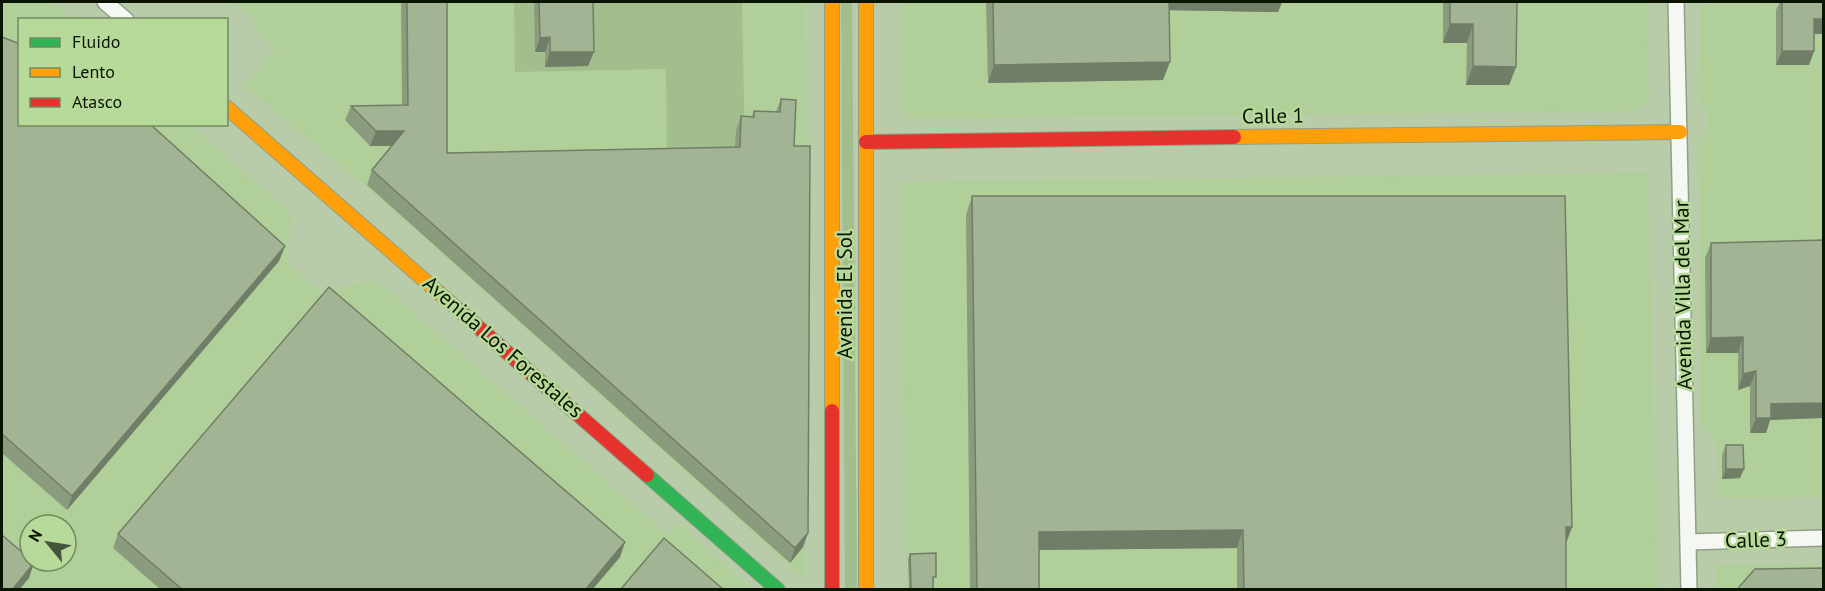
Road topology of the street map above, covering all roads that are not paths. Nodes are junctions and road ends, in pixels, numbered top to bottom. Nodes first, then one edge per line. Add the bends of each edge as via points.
1 (105, 2) edge
2 (832, 2) edge
3 (866, 2) edge
4 (1676, 2) edge
5 (124, 18) edge
6 (228, 108) edge
7 (1680, 132) junction
8 (866, 142) junction
9 (1824, 538) edge
10 (1688, 542) junction
11 (778, 590) edge
12 (832, 590) edge
13 (866, 590) edge
14 (1689, 590) edge

1 - 5 street
2 - 12 street, Avenida El Sol
3 - 8 street, Avenida El Sol
4 - 7 street, Avenida Villa del Mar
6 - 11 street, Avenida Los Forestales
7 - 8 street, Calle 1
7 - 10 street, Avenida Villa del Mar
8 - 13 street, Avenida El Sol
9 - 10 street, Calle 3
10 - 14 street, Avenida Villa del Mar

